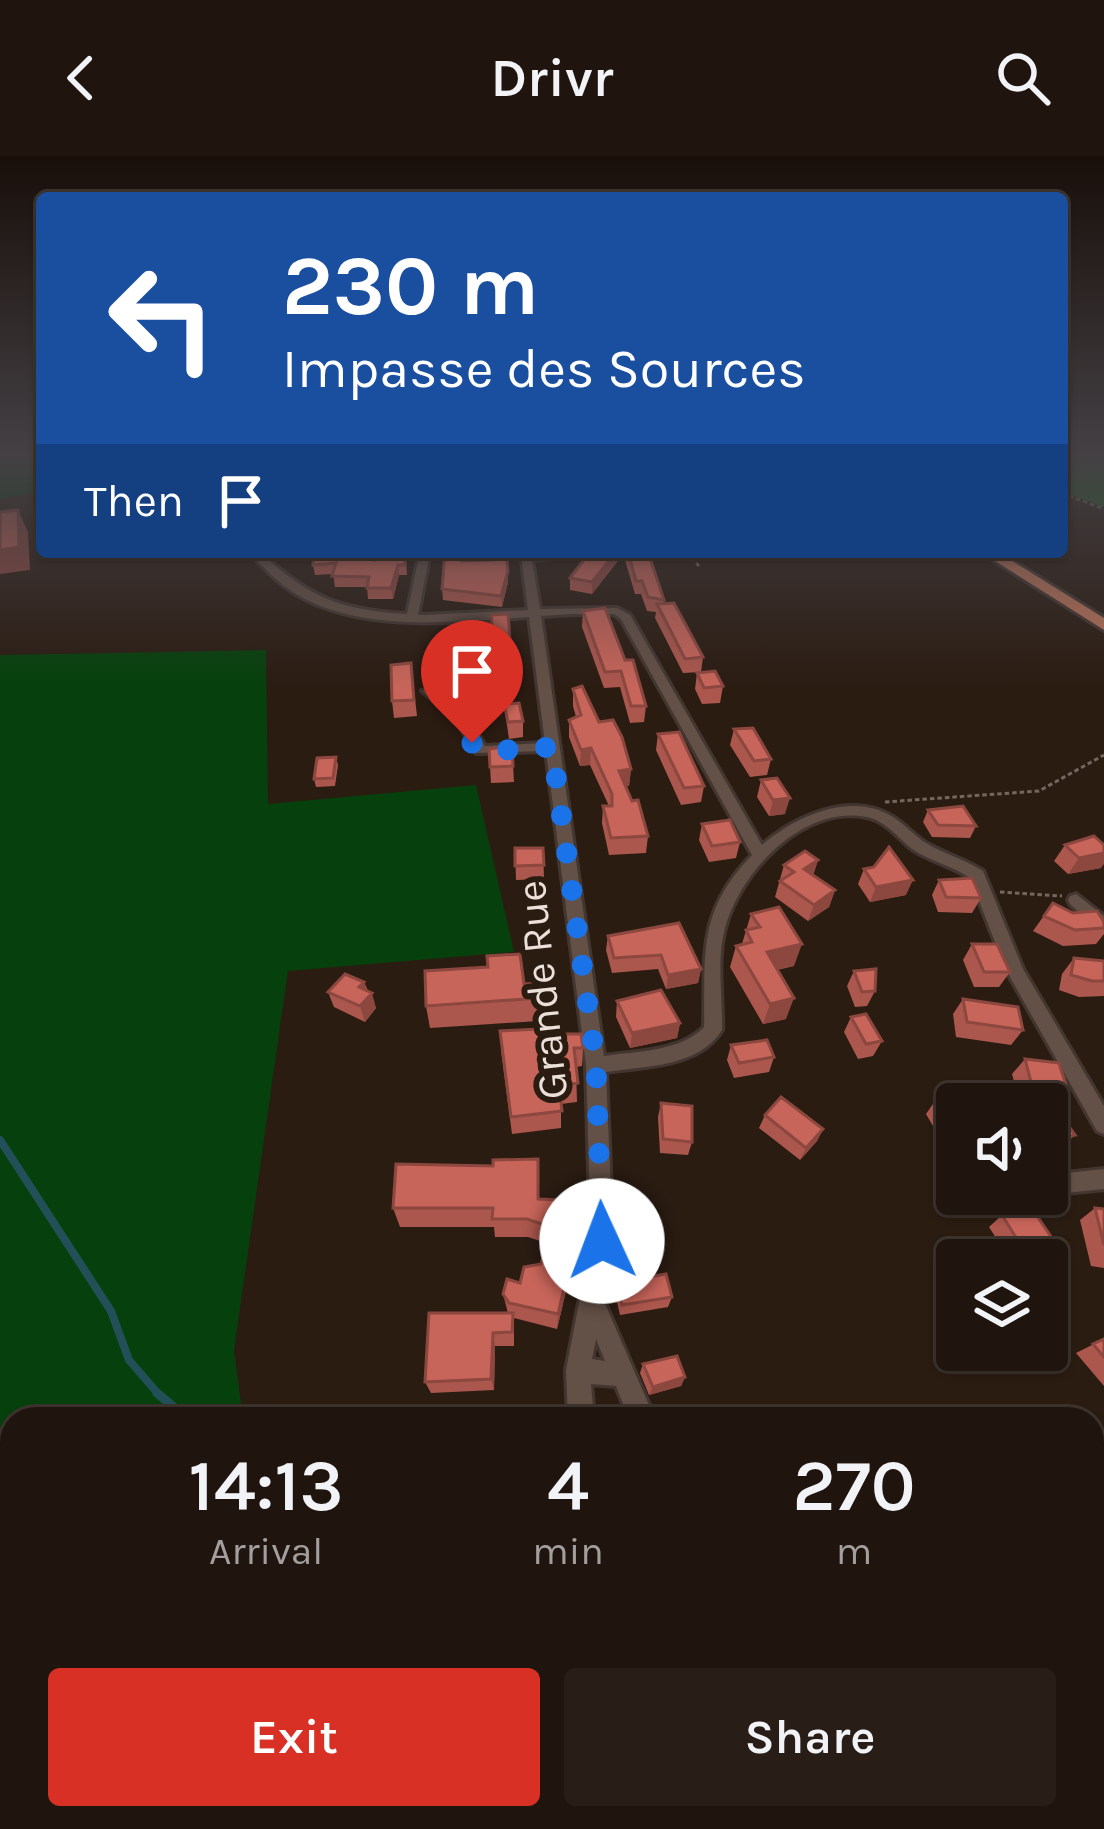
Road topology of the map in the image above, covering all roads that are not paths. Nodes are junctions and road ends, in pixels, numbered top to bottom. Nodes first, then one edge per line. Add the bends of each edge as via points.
1 (260, 558) edge
2 (424, 558) edge
3 (526, 558) edge
4 (998, 558) edge
5 (618, 590) dead end
6 (617, 611) junction
7 (532, 614) junction
8 (412, 617) junction
9 (1104, 625) edge
10 (428, 691) dead end
11 (552, 747) junction
12 (759, 853) junction
13 (1076, 900) road end
14 (1104, 926) edge
15 (596, 1064) junction
16 (1104, 1125) edge
17 (1104, 1179) edge
18 (1068, 1183) edge
19 (590, 1296) junction
20 (578, 1370) junction
21 (623, 1375) junction
22 (580, 1407) edge
23 (637, 1407) edge

1 - 8 street via 317,597
2 - 8 street
3 - 7 street, Grande Rue
4 - 9 main road
5 - 6 street
6 - 7 street
6 - 12 street
7 - 8 street
7 - 11 street, Grande Rue
10 - 11 street via 460,716 481,750
11 - 15 street, Grande Rue
12 - 15 street via 739,874 715,931 713,1030 700,1046
12 - 16 street via 850,812 885,818 924,849 964,865 986,892 1015,970
13 - 14 street
15 - 19 street, Grande Rue via 602,1241
17 - 18 street
19 - 20 street, Grande Rue
19 - 21 street
20 - 21 street
20 - 22 street, Grande Rue
21 - 23 street

